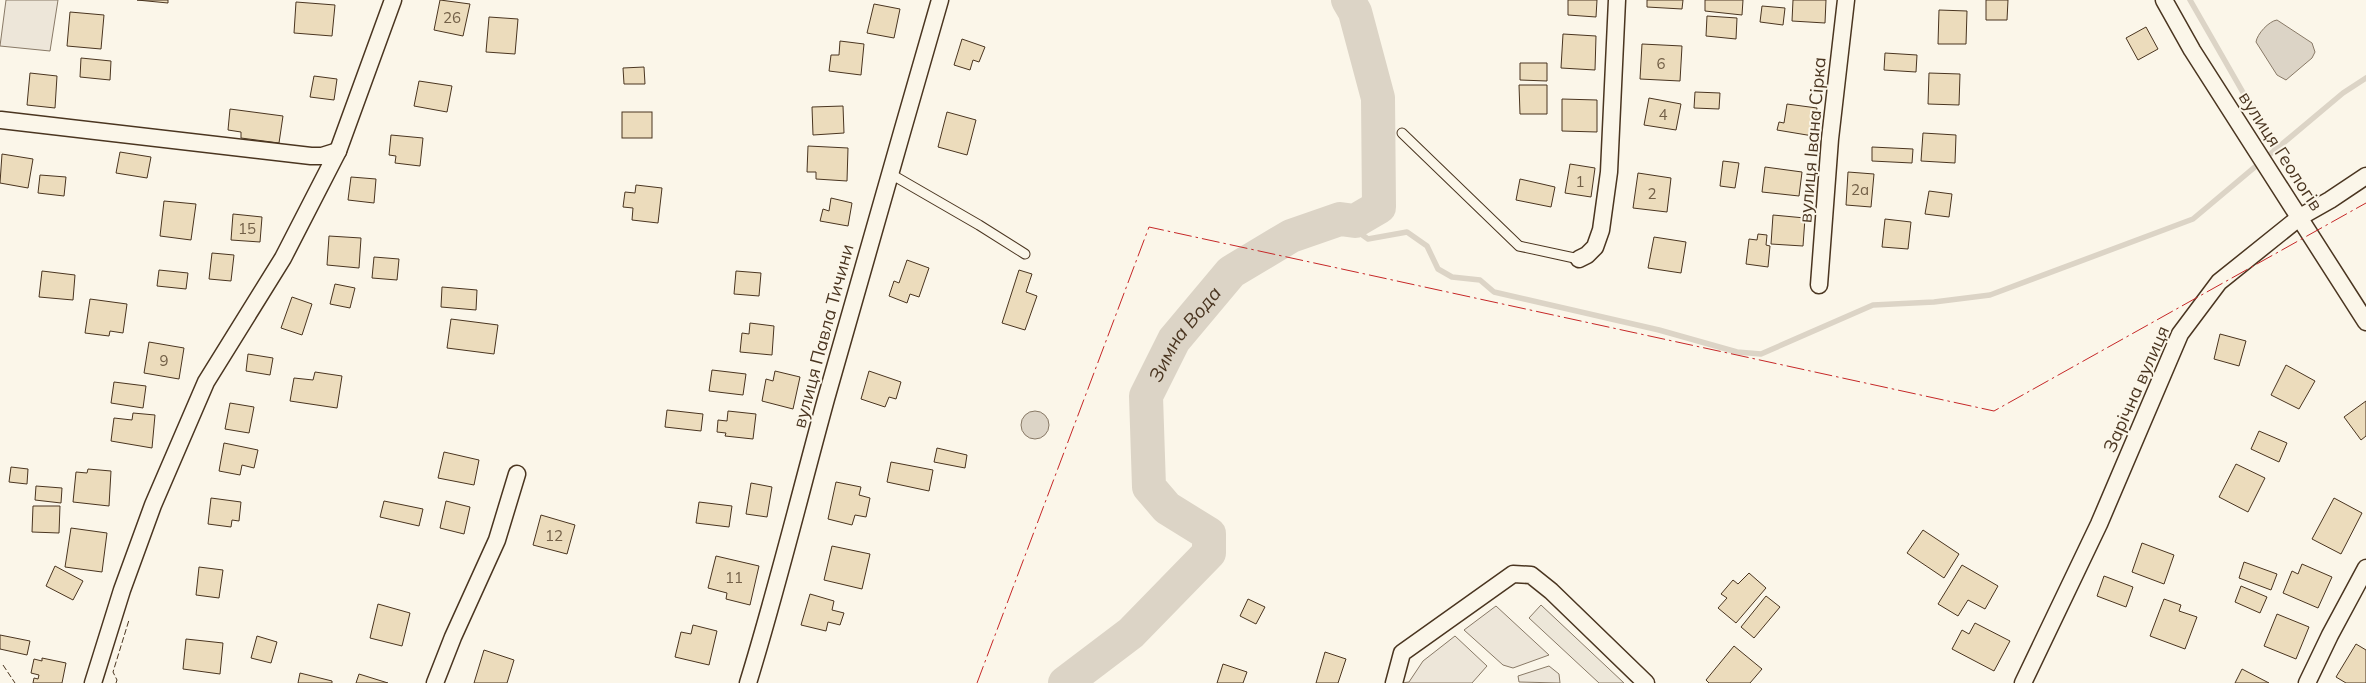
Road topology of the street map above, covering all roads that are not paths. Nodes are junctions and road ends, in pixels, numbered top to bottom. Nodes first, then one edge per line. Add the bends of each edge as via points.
1 (393, 0) edge
2 (936, 0) edge
3 (1618, 0) edge
4 (1846, 0) edge
5 (2164, 0) edge
6 (2, 120) dead end
7 (1402, 133) dead end
8 (338, 152) junction
9 (889, 173) junction
10 (2366, 176) edge
11 (2300, 217) junction
12 (1025, 254) dead end
13 (1579, 259) joint
14 (1819, 285) dead end
15 (2366, 322) edge
16 (517, 474) dead end
17 (2366, 568) edge
18 (93, 683) edge
19 (435, 683) edge
20 (748, 683) edge
21 (1394, 683) edge
22 (1646, 683) edge
23 (2024, 683) edge
24 (2307, 683) edge

1 - 8 street
2 - 9 street, вулиця Павла Тичини
3 - 13 street via 1609,172 1601,230 1594,247 1587,256
4 - 14 street, вулиця Івана Сірка via 1830,139
5 - 11 street, вулиця Геологів via 2192,50
6 - 8 street via 310,156
7 - 13 lane via 1519,246
8 - 18 street via 283,258 206,382 153,505
9 - 12 lane
9 - 20 street, вулиця Павла Тичини via 772,606
10 - 11 street, Зарічна вулиця
11 - 15 street, вулиця Геологів
11 - 23 street, Зарічна вулиця via 2219,282 2180,334 2099,524
16 - 19 street via 497,540
17 - 24 street
21 - 22 street via 1402,653 1513,574 1531,576 1551,590

